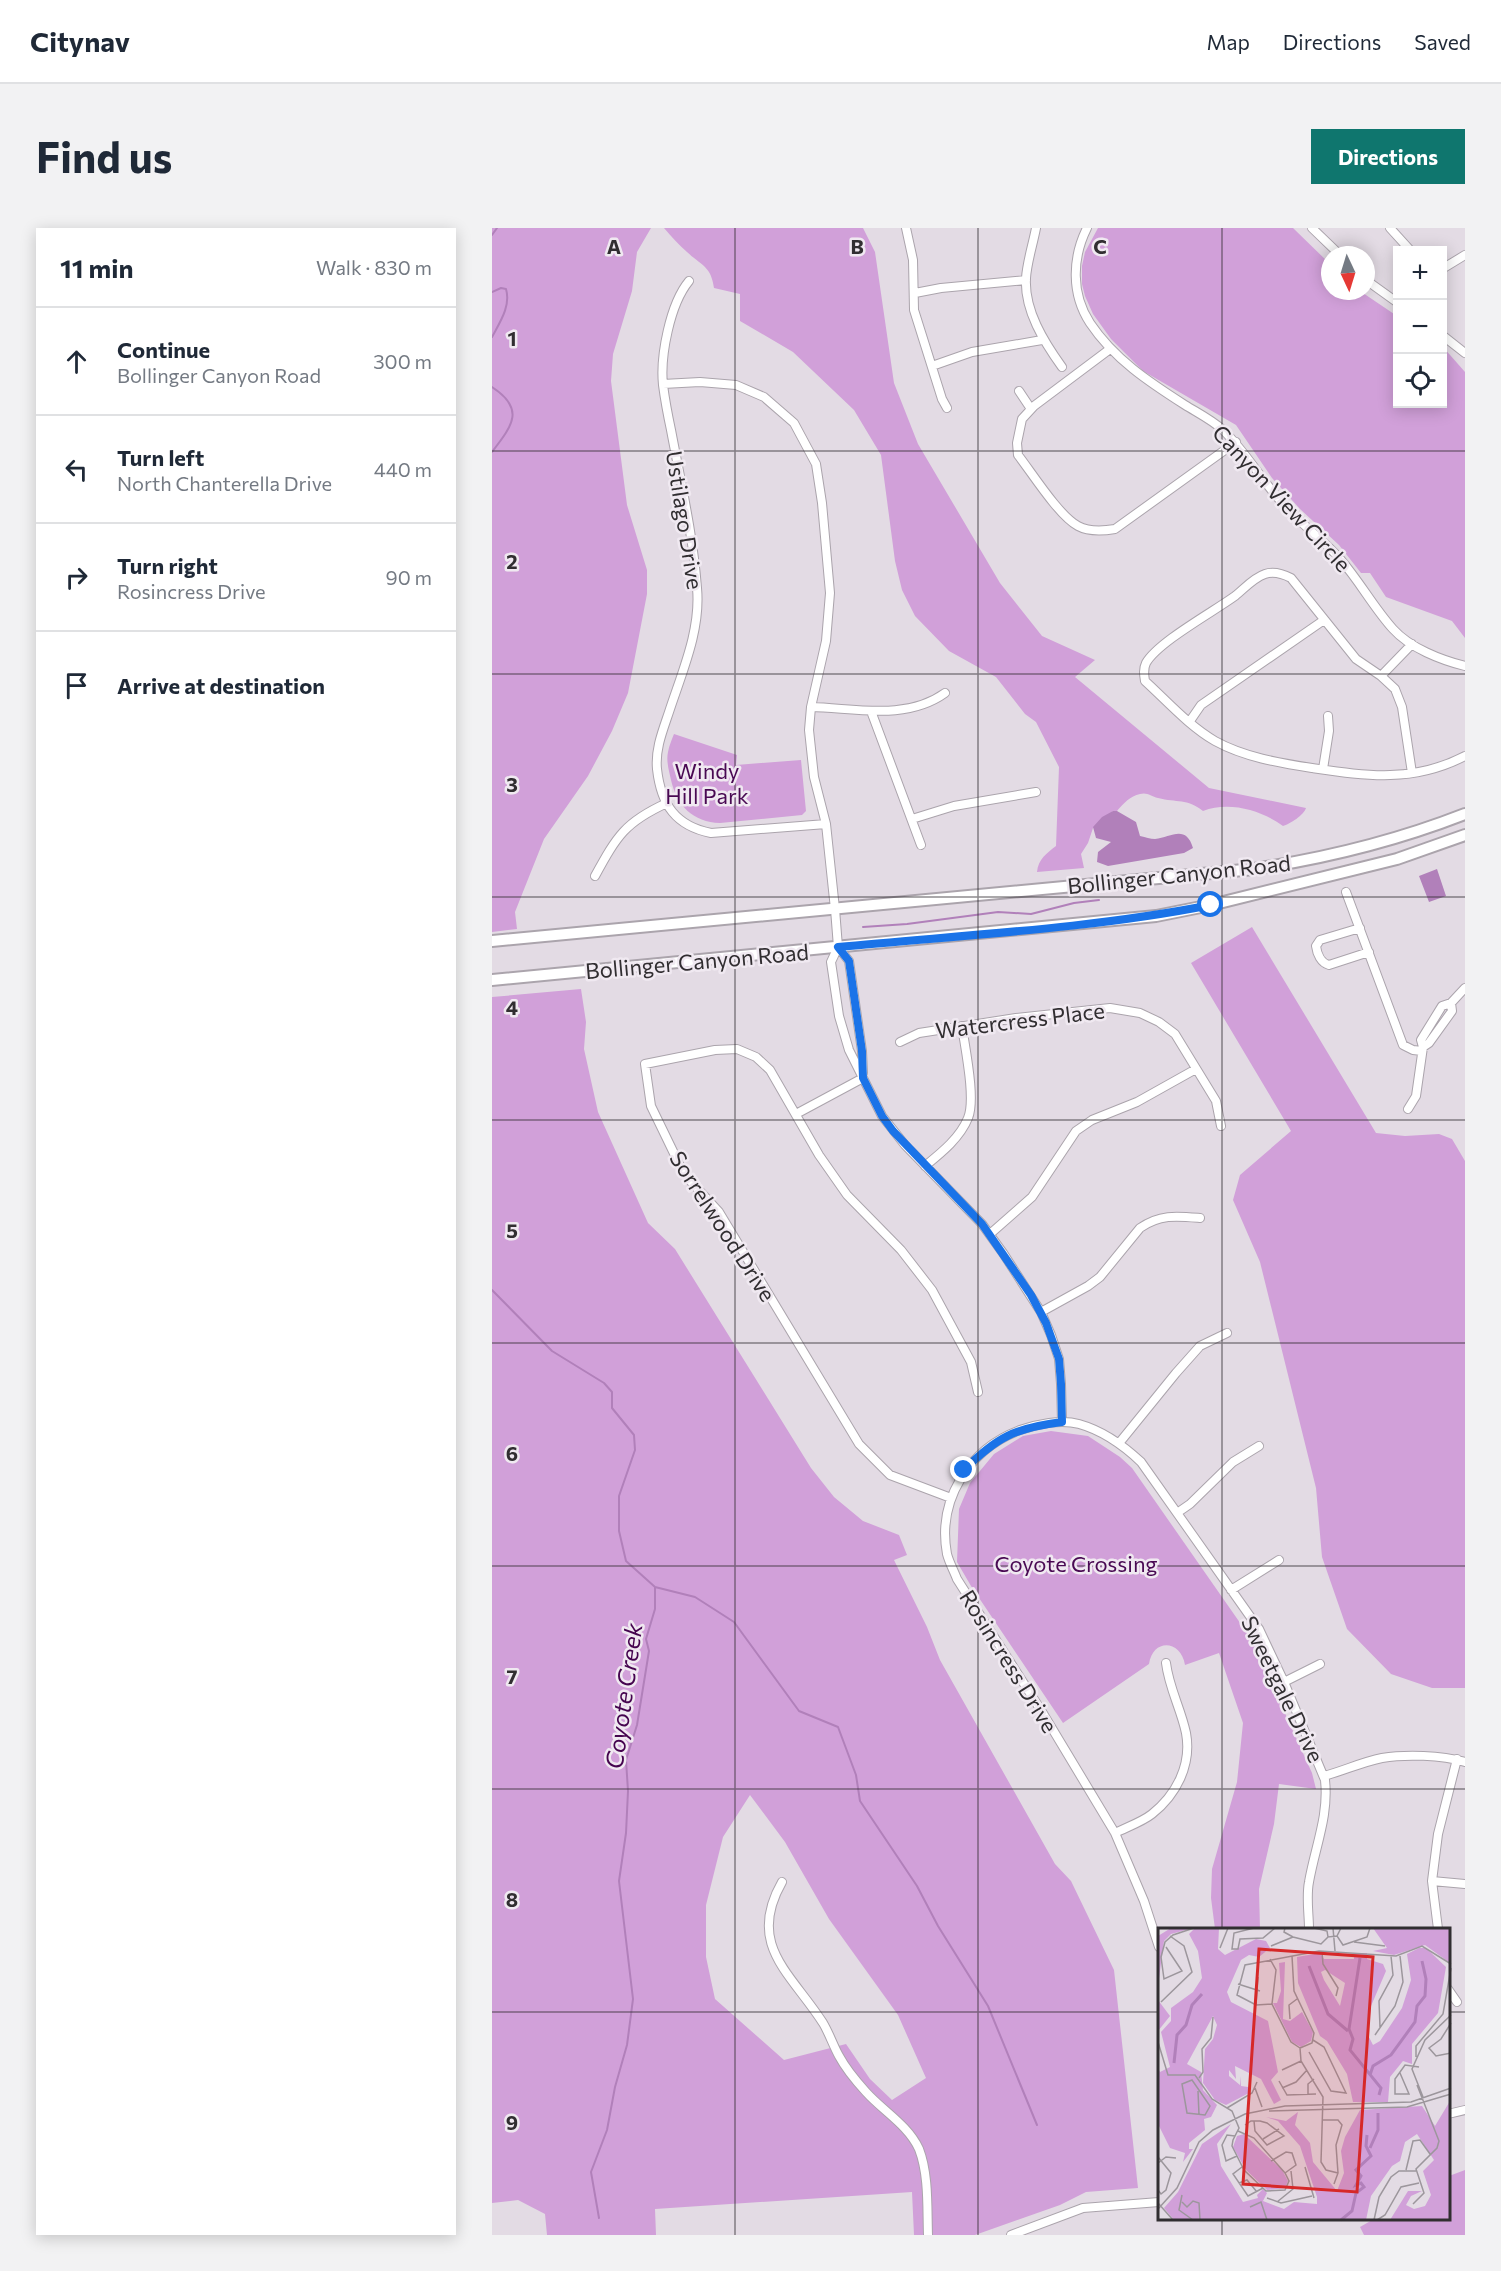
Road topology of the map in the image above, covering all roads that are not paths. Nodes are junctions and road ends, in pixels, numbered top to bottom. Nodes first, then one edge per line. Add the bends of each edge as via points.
1 (906, 228) edge
2 (1036, 228) edge
3 (1087, 228) edge
4 (1312, 228) edge
5 (1390, 228) edge
6 (1331, 246) edge
7 (1406, 246) edge
8 (1465, 255) edge
9 (1447, 266) edge
10 (1026, 279) junction
11 (689, 281) dead end
12 (1375, 286) edge
13 (915, 293) junction
14 (1394, 300) edge
15 (1447, 338) edge
16 (1042, 340) junction
17 (1110, 349) junction
18 (1465, 353) edge
19 (932, 366) junction
20 (1062, 367) dead end
21 (663, 384) junction
22 (1019, 391) dead end
23 (947, 408) dead end
24 (1031, 409) junction
25 (1236, 442) junction
26 (1324, 620) junction
27 (1412, 644) junction
28 (1465, 666) edge
29 (1382, 676) junction
30 (945, 693) dead end
31 (811, 707) junction
32 (871, 711) junction
33 (1328, 716) dead end
34 (1190, 721) junction
35 (1465, 756) edge
36 (1323, 769) junction
37 (1412, 773) junction
38 (1036, 792) dead end
39 (667, 803) junction
40 (1465, 814) edge
41 (912, 819) junction
42 (826, 824) junction
43 (1465, 835) edge
44 (921, 845) dead end
45 (596, 876) dead end
46 (1346, 892) dead end
47 (835, 909) junction
48 (1360, 928) junction
49 (492, 941) edge
50 (838, 947) junction
51 (1369, 952) junction
52 (492, 980) edge
53 (1465, 988) edge
54 (962, 1026) junction
55 (900, 1042) dead end
56 (1422, 1049) junction
57 (1196, 1069) junction
58 (863, 1078) junction
59 (1408, 1109) dead end
60 (795, 1114) junction
61 (1221, 1126) dead end
62 (925, 1166) junction
63 (1200, 1218) dead end
64 (990, 1234) junction
65 (1041, 1312) junction
66 (1227, 1334) dead end
67 (978, 1392) dead end
68 (1062, 1422) junction
69 (1120, 1442) junction
70 (1259, 1446) dead end
71 (951, 1498) junction
72 (1177, 1513) junction
73 (1279, 1560) dead end
74 (1231, 1590) junction
75 (1166, 1663) dead end
76 (1320, 1664) dead end
77 (1284, 1682) junction
78 (1461, 1761) edge
79 (1324, 1776) junction
80 (1115, 1833) junction
81 (1432, 1881) junction
82 (782, 1882) dead end
83 (1465, 1884) edge
84 (1309, 1928) edge
85 (1438, 1928) edge
86 (1158, 1944) edge
87 (1450, 1991) edge
88 (1457, 2002) dead end
89 (1465, 2110) edge
90 (1450, 2114) edge
91 (1158, 2202) edge
92 (928, 2235) edge
93 (1011, 2235) edge

1 - 13 street
2 - 10 street
3 - 17 street, Canyon View Circle via 1076,260 1079,301
4 - 6 street
5 - 7 street
8 - 9 street
10 - 13 street
10 - 16 street via 1030,308
11 - 21 street, Ustilago Drive via 680,292 671,321
12 - 14 street
13 - 19 street via 914,310
15 - 18 street
16 - 19 street via 972,352
16 - 20 street
17 - 24 street
17 - 25 street, Canyon View Circle via 1128,367 1220,427
19 - 23 street
21 - 31 street via 736,385 764,397 794,423 816,464 830,592 826,640
21 - 39 street, Ustilago Drive via 698,592 690,648 657,754
22 - 24 street
24 - 25 street via 1022,419 1018,455 1068,519 1080,527 1100,531 1115,529 1129,520
25 - 27 street, Canyon View Circle via 1286,507 1332,550 1395,631
26 - 29 street via 1356,659
26 - 34 street via 1201,705
26 - 34 street via 1291,578 1272,573 1263,574 1175,636 1150,658 1143,673 1145,681
27 - 28 street, Canyon View Circle
27 - 29 street
29 - 37 street via 1395,689 1402,707
30 - 32 street via 932,703 911,709
31 - 32 street
31 - 42 street via 814,777
32 - 41 street
33 - 36 street
34 - 36 street via 1214,740 1245,754
35 - 37 street via 1433,770
36 - 37 street via 1355,775
38 - 41 street via 954,806
39 - 42 street, Ustilago Drive via 685,825 711,833
39 - 45 street via 629,824
40 - 47 main road, Bollinger Canyon Road via 1392,841 1254,869
41 - 44 street
42 - 47 street
43 - 50 main road, Bollinger Canyon Road via 1397,859 1156,916
46 - 48 street
47 - 49 main road, Bollinger Canyon Road
47 - 50 street
48 - 51 street
48 - 51 street via 1320,940 1317,954 1329,965
50 - 52 main road, Bollinger Canyon Road
50 - 58 street via 849,961
50 - 58 street via 831,962 839,1016
51 - 56 street via 1403,1045
53 - 56 street
54 - 55 street, Watercress Place via 919,1032
54 - 57 street, Watercress Place via 1110,1008 1140,1013 1175,1034
54 - 62 street via 970,1097 968,1119 958,1135
56 - 59 street via 1416,1096
57 - 61 street, Watercress Place via 1216,1101
57 - 64 street via 1076,1131 1032,1197
58 - 60 street
58 - 62 street via 882,1116
60 - 67 street via 847,1194 901,1250 932,1290 971,1362
60 - 71 street, Sorrelwood Drive via 770,1070 756,1057 737,1049 645,1064 651,1106 684,1174 719,1212 859,1444 890,1475
62 - 64 street
63 - 65 street via 1171,1215 1145,1224 1100,1277
64 - 65 street
65 - 68 street via 1059,1359
66 - 69 street via 1200,1346
68 - 69 street, Sweetgale Drive via 1078,1424
68 - 71 street, Rosincress Drive via 1031,1426 1005,1436 983,1451 964,1470
69 - 72 street, Sweetgale Drive via 1141,1462
70 - 72 street via 1233,1462
71 - 80 street, Rosincress Drive via 945,1529 947,1556 957,1580
72 - 74 street, Sweetgale Drive
73 - 74 street
74 - 77 street, Sweetgale Drive via 1259,1629
75 - 80 street via 1188,1756 1170,1798 1151,1815
76 - 77 street
77 - 79 street, Sweetgale Drive
78 - 79 street via 1406,1755 1380,1758
78 - 81 street via 1438,1834
79 - 84 street, Sweetgale Drive via 1323,1827 1308,1884
80 - 86 street, Rosincress Drive
81 - 83 street
81 - 85 street
82 - 92 street via 772,1900 768,1932 774,1956 825,2026 854,2079 908,2130 925,2174
87 - 88 street
89 - 90 street
91 - 93 street via 1083,2208

